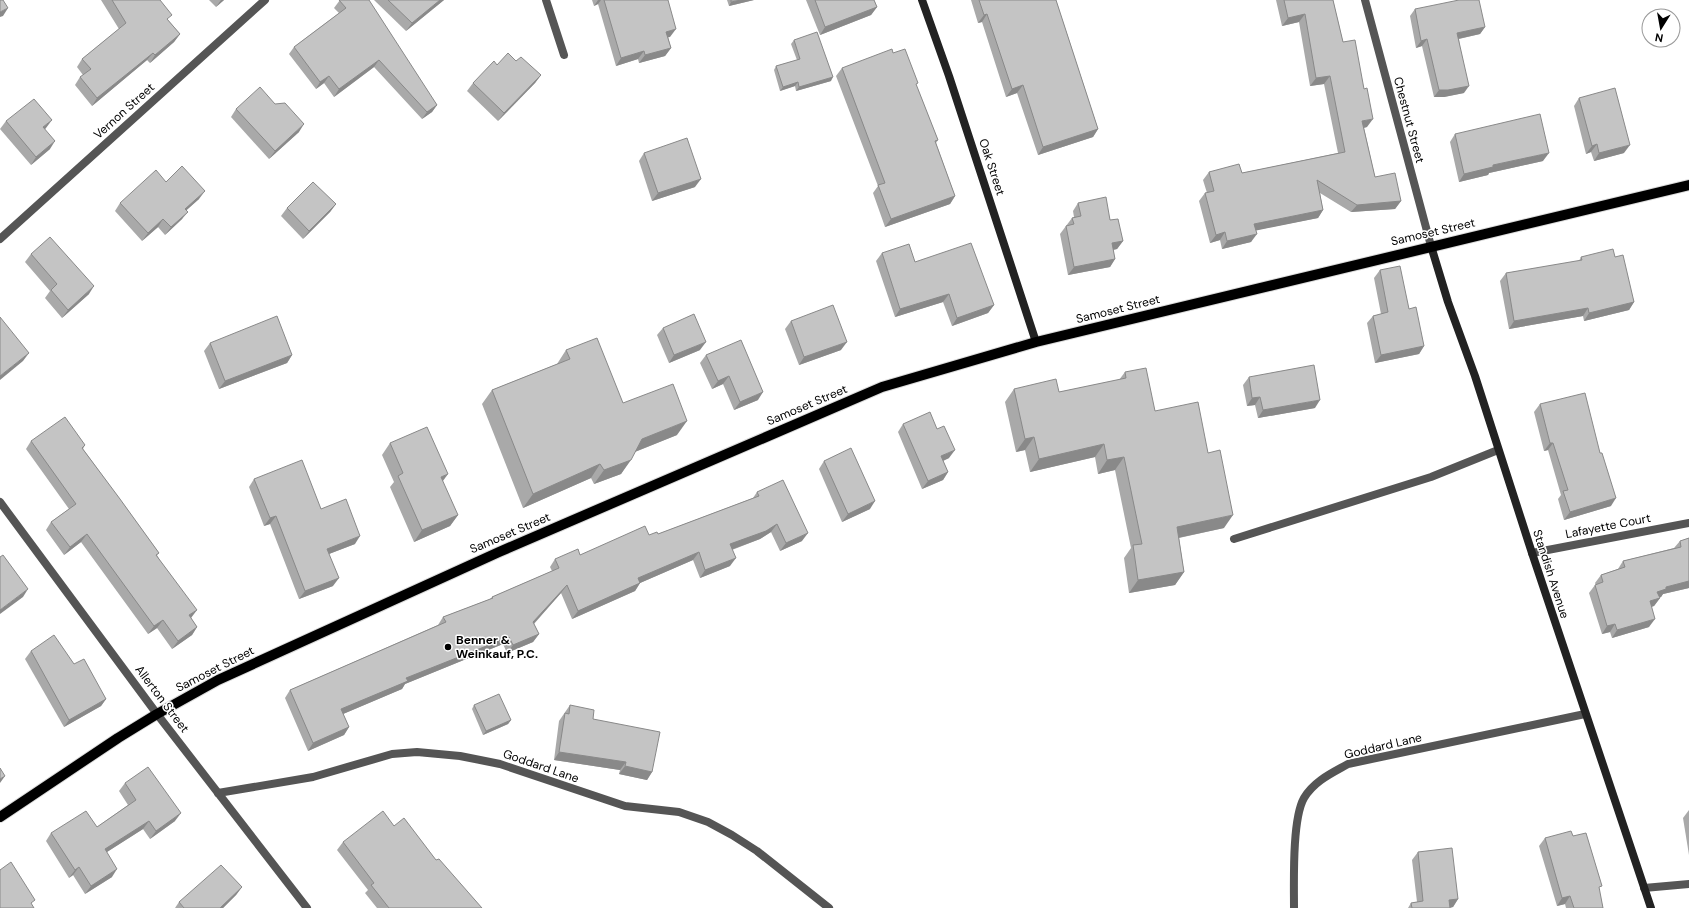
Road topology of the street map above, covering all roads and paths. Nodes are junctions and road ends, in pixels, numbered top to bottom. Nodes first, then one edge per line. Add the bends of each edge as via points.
1 (265, 0) edge
2 (546, 0) edge
3 (922, 0) edge
4 (1365, 0) edge
5 (564, 55) dead end
6 (1689, 185) edge
7 (0, 240) edge
8 (1431, 246) junction
9 (1036, 342) junction
10 (1498, 450) junction
11 (0, 502) edge
12 (1689, 523) edge
13 (1234, 539) dead end
14 (1532, 553) junction
15 (157, 714) junction
16 (1586, 714) junction
17 (218, 793) junction
18 (0, 817) edge
19 (1689, 884) edge
20 (1644, 888) junction
21 (307, 908) edge
22 (829, 908) edge
23 (1294, 908) edge
24 (1651, 908) edge

1 - 7 street, Vernon Street
2 - 5 street
3 - 9 street, Oak Street
4 - 8 street, Chestnut Street
6 - 8 main road, Samoset Street
8 - 9 main road, Samoset Street
8 - 10 street, Standish Avenue
9 - 15 main road, Samoset Street via 882,387 499,552 317,634 218,680
10 - 13 street via 1431,477
10 - 14 street, Standish Avenue
11 - 15 street, Allerton Street
12 - 14 street, Lafayette Court
14 - 16 street, Standish Avenue
15 - 17 street, Allerton Street
15 - 18 main road, Samoset Street
16 - 20 street, Standish Avenue
16 - 23 street, Goddard Lane via 1348,764 1321,779 1304,798 1297,825
17 - 21 street, Allerton Street
17 - 22 street, Goddard Lane via 312,777 392,754 417,752 460,756 500,764 625,806 679,812 708,822 756,851
19 - 20 street
20 - 24 street, Standish Avenue

